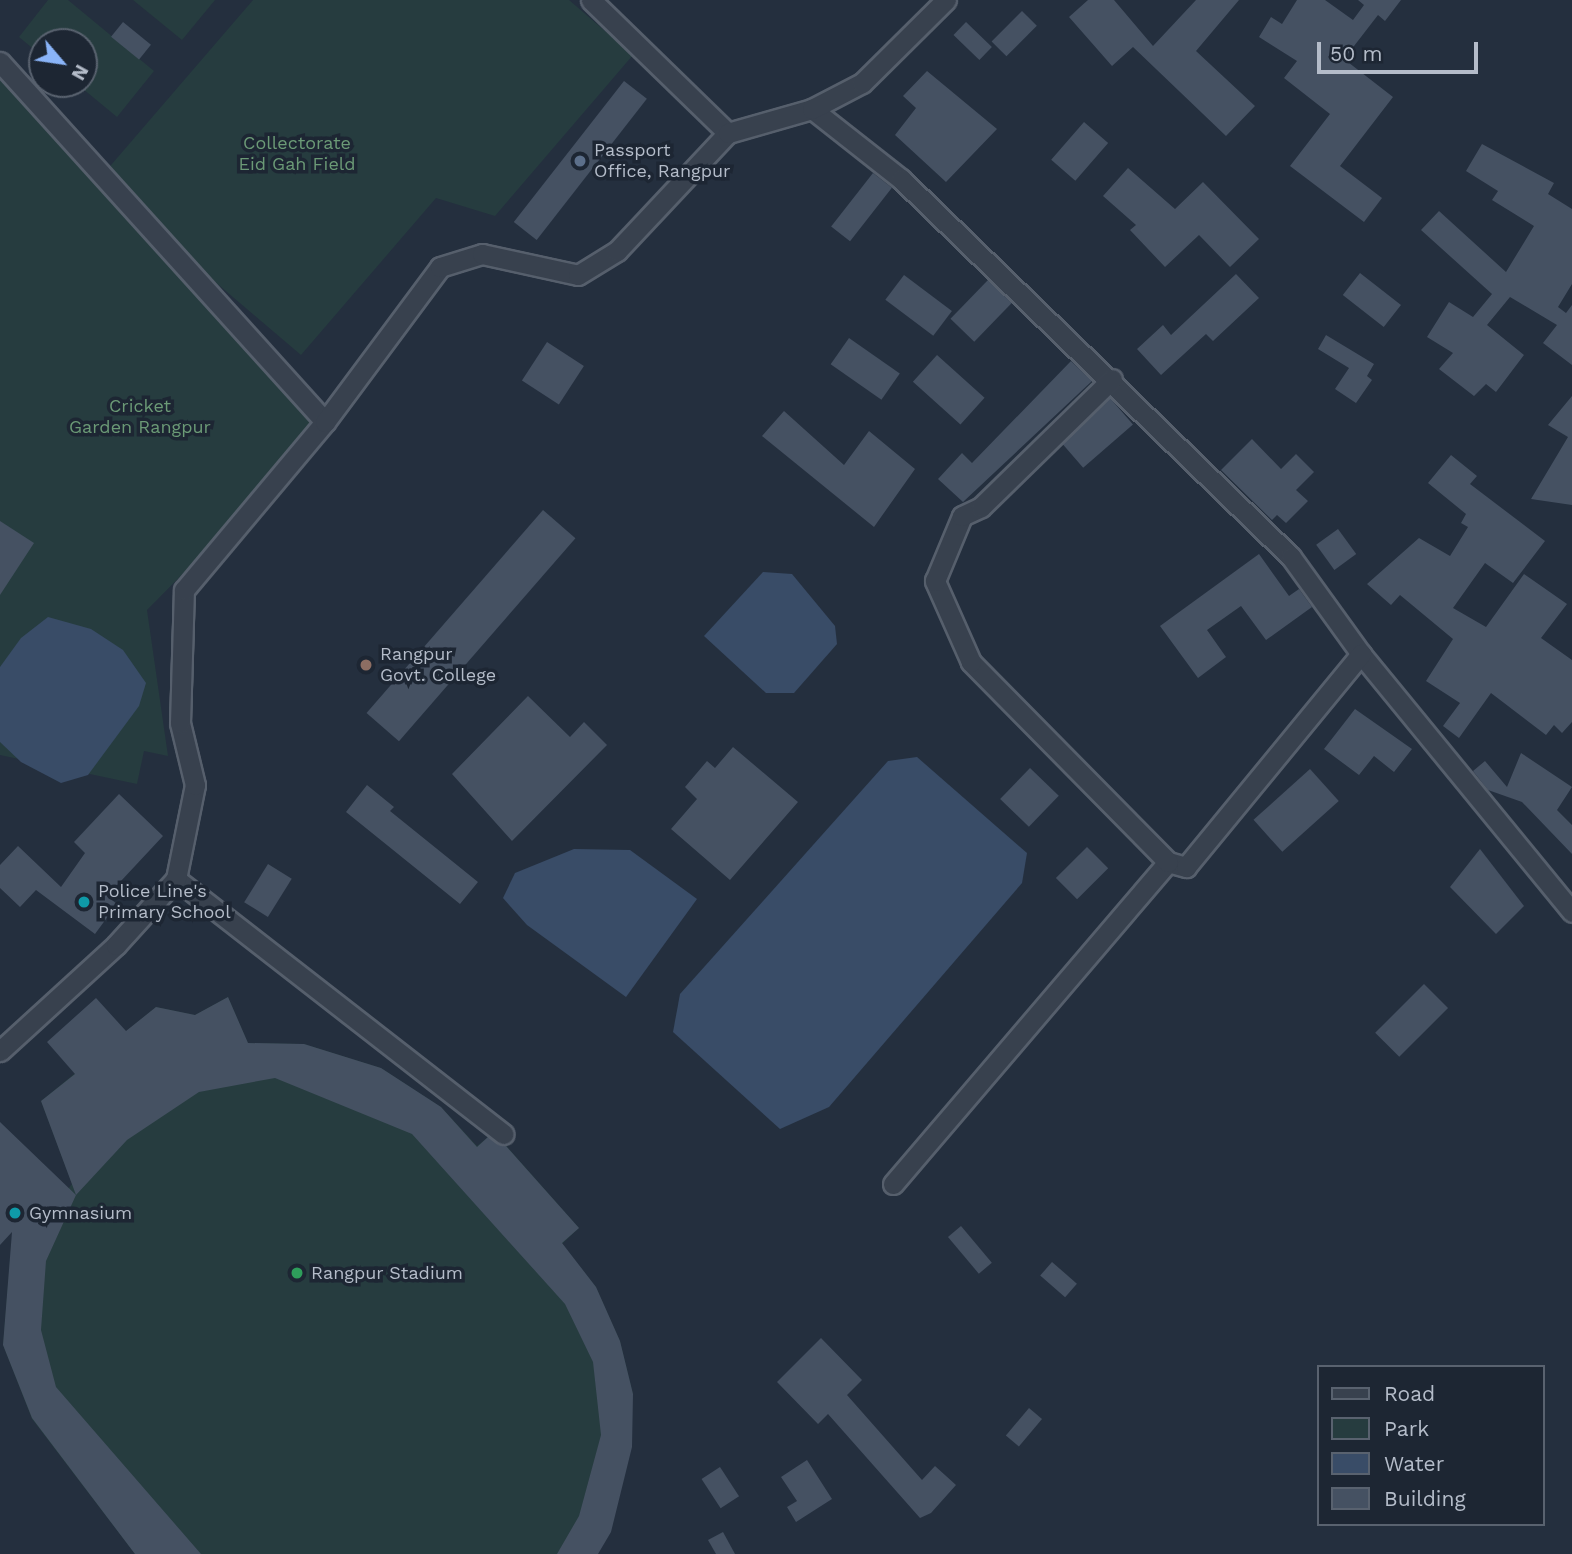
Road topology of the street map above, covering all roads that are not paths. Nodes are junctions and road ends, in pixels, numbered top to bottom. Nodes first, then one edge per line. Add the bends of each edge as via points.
1 (590, 0) edge
2 (946, 0) edge
3 (0, 62) edge
4 (812, 109) junction
5 (728, 133) junction
6 (1112, 379) junction
7 (325, 422) junction
8 (1361, 654) junction
9 (1168, 862) junction
10 (176, 879) junction
11 (1572, 912) edge
12 (0, 1051) edge
13 (504, 1134) dead end
14 (892, 1184) dead end

1 - 5 street
2 - 4 street via 862,83
3 - 7 street
4 - 5 street
4 - 6 street via 901,179
5 - 7 street via 617,251 578,275 482,254 440,267
6 - 8 street via 1291,557
6 - 9 street via 981,508 962,516 935,580 971,662
7 - 10 street via 184,590 180,723 195,785
8 - 9 street via 1186,867
8 - 11 street
9 - 14 street
10 - 12 street via 107,954
10 - 13 street

